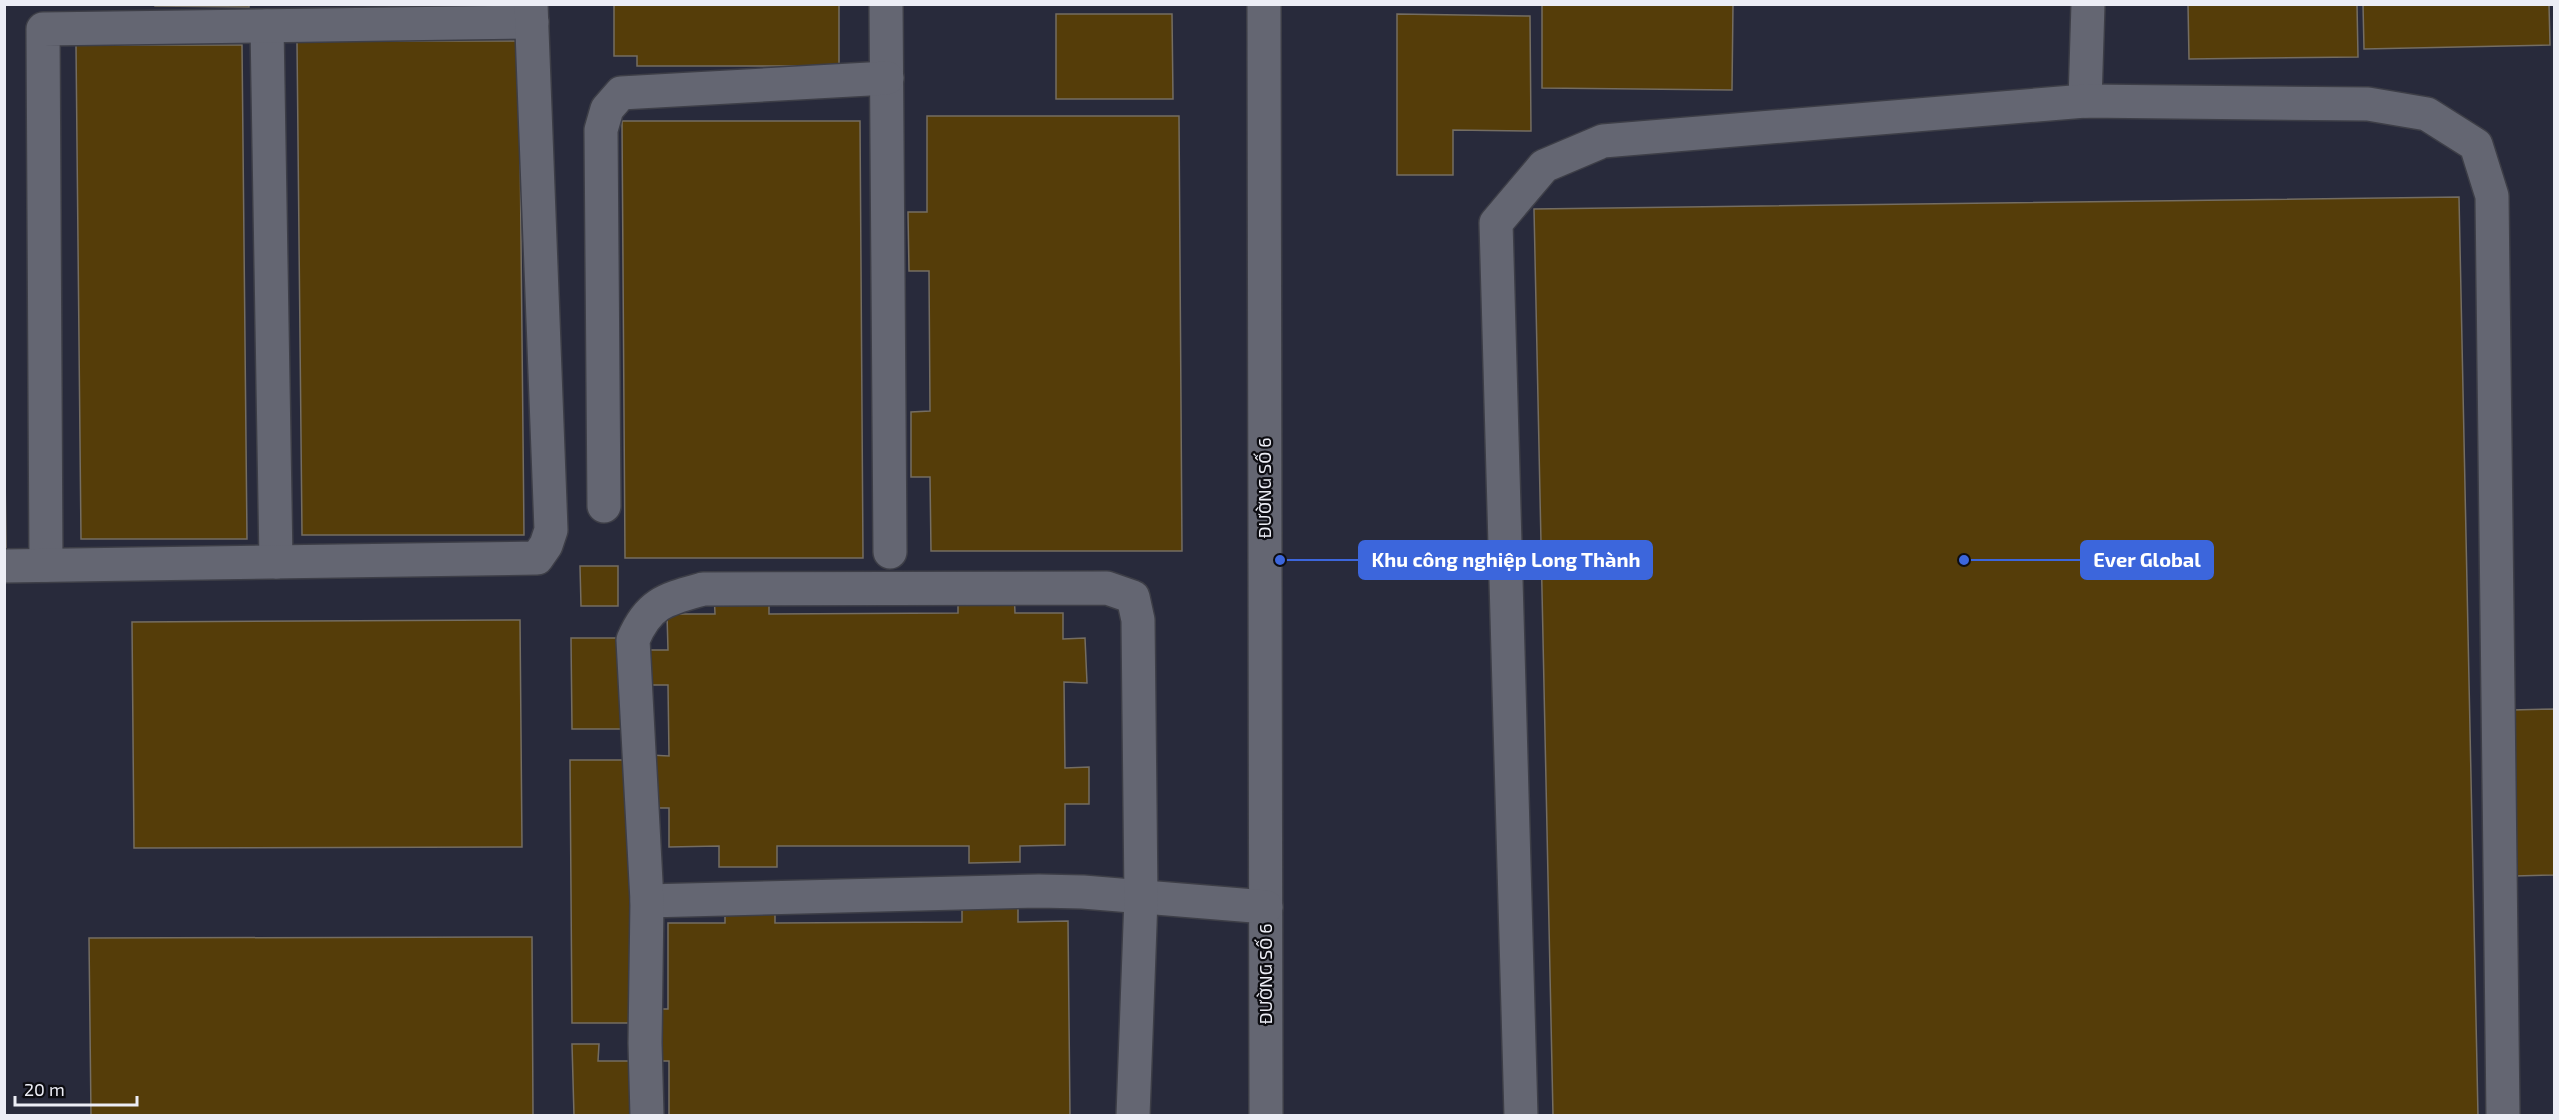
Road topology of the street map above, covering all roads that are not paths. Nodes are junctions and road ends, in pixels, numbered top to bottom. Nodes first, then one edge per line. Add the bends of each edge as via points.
1 (886, 4) edge
2 (1263, 4) edge
3 (2088, 4) edge
4 (532, 13) edge
5 (267, 26) junction
6 (887, 78) junction
7 (2085, 101) junction
8 (604, 506) dead end
9 (890, 552) dead end
10 (276, 562) junction
11 (4, 566) edge
12 (46, 566) junction
13 (1141, 898) junction
14 (647, 901) junction
15 (1266, 907) junction
16 (647, 1116) edge
17 (1133, 1116) edge
18 (1266, 1116) edge
19 (1521, 1116) edge
20 (2503, 1116) edge

1 - 6 street
2 - 15 street, ĐƯỜNG SỐ 6
3 - 7 street
4 - 5 street
4 - 10 street via 550,530 546,544 537,558
5 - 10 street
5 - 12 street via 43,29
6 - 8 street via 621,93 607,109 601,130
6 - 9 street
7 - 19 street via 1603,141 1544,166 1496,223
7 - 20 street via 2368,104 2427,114 2476,146 2492,196
10 - 12 street
11 - 12 street
13 - 14 street via 1039,891
13 - 14 street via 1138,620 1133,597 1107,588 703,589 666,599 652,608 633,640
13 - 15 street
13 - 17 street
14 - 16 street
15 - 18 street, ĐƯỜNG SỐ 6

